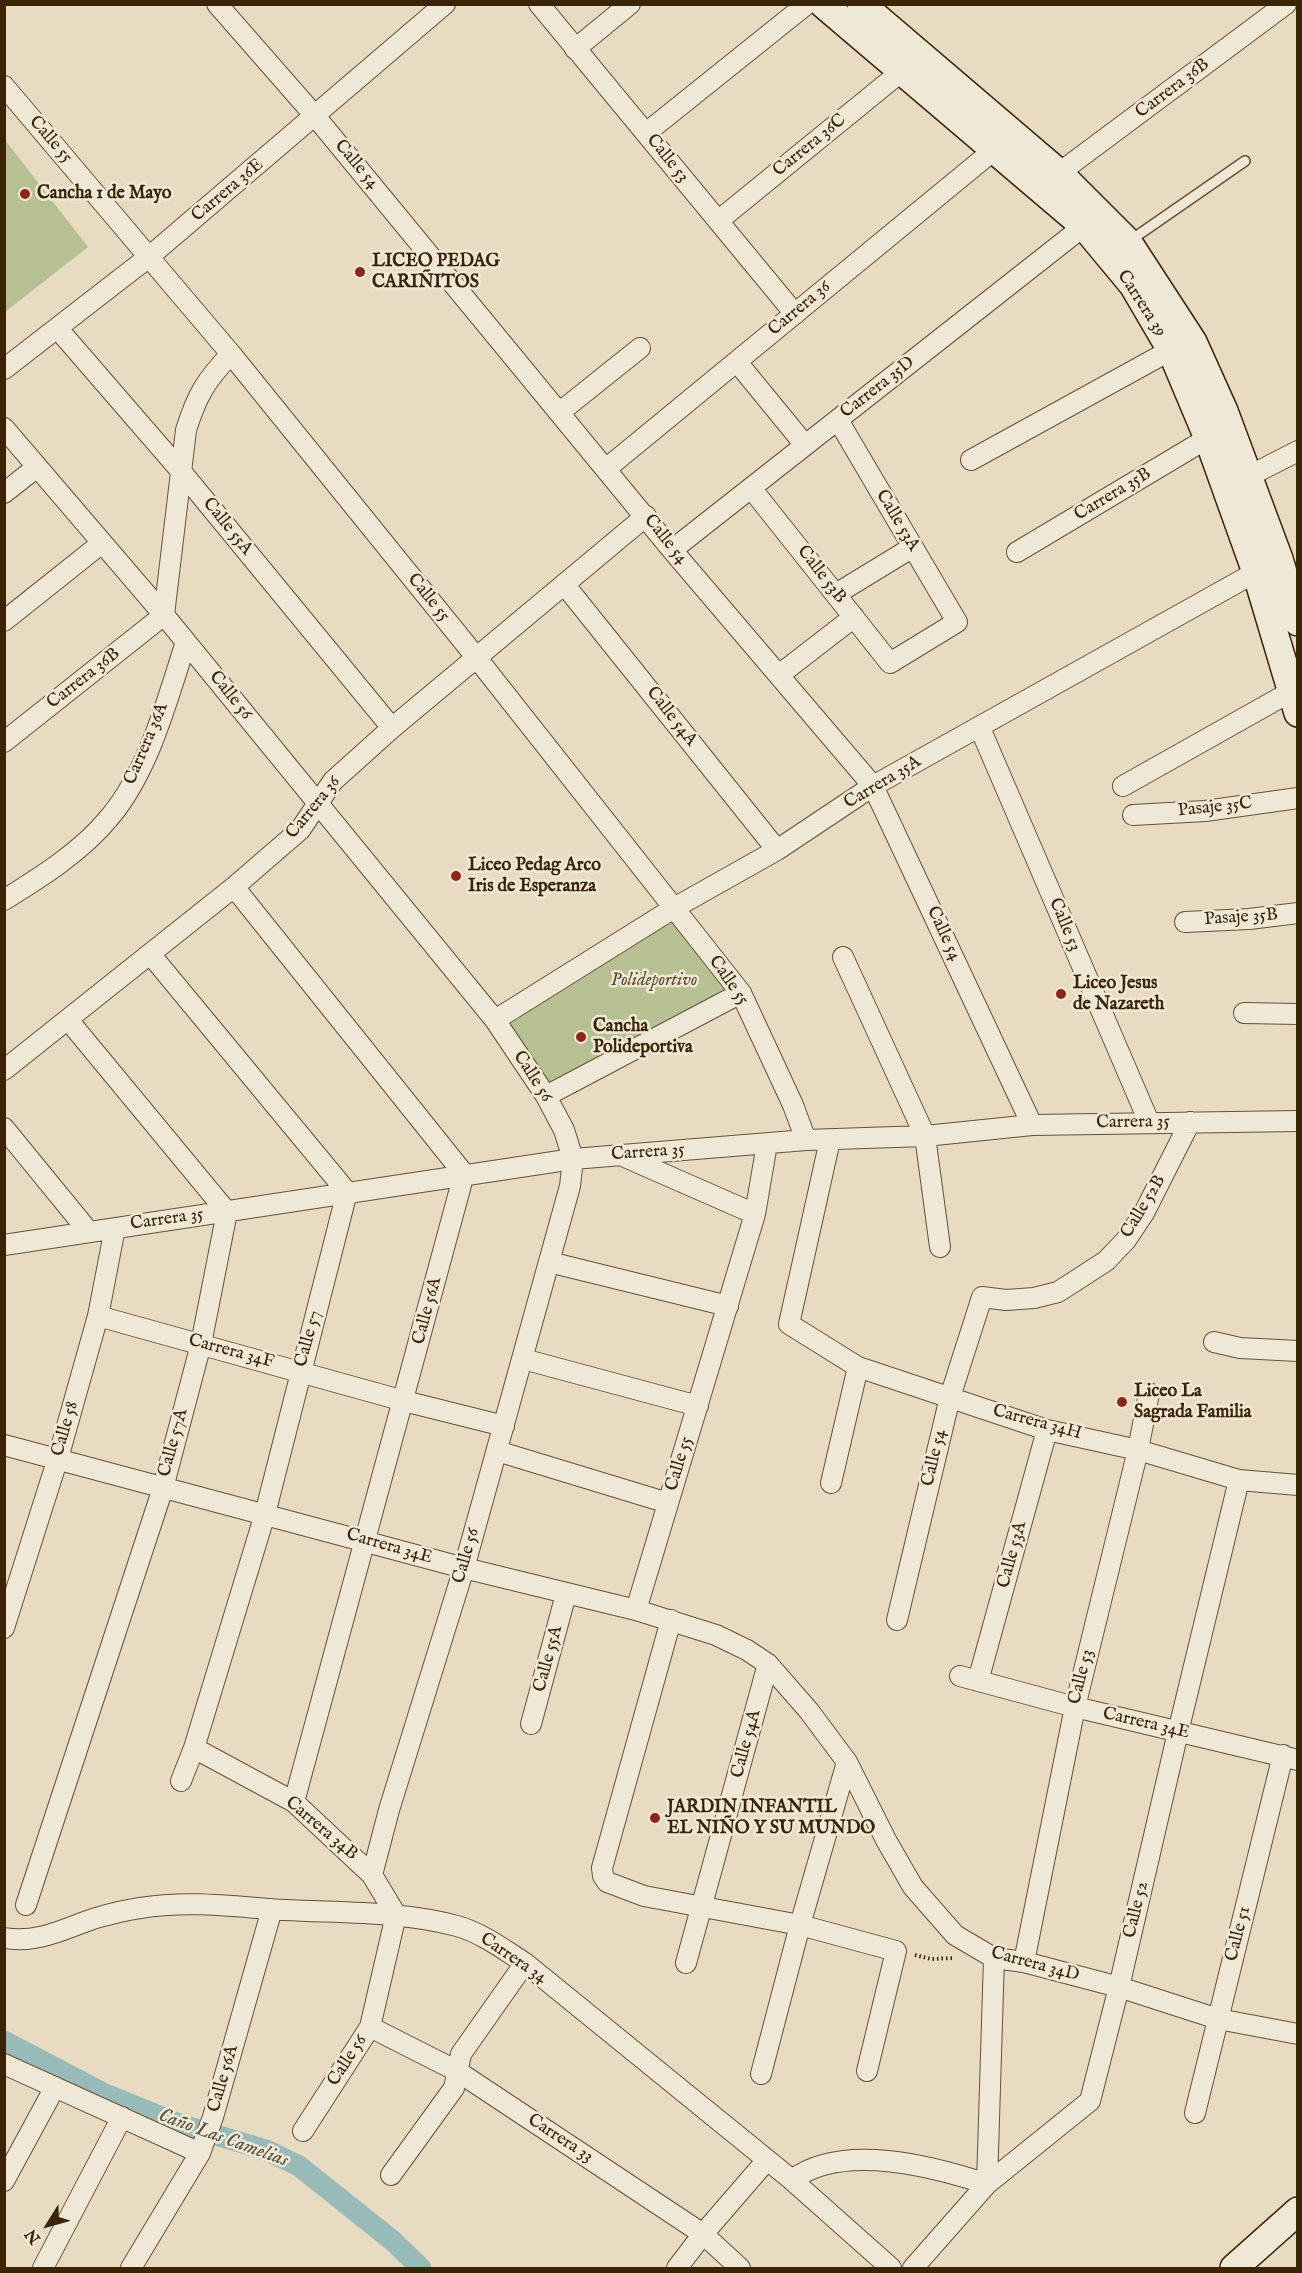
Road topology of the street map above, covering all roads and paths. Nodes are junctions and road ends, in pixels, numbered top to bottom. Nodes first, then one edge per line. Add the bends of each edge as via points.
1 (217, 4) edge
2 (445, 4) edge
3 (539, 4) edge
4 (630, 4) edge
5 (807, 4) edge
6 (823, 4) edge
7 (861, 4) edge
8 (1286, 4) edge
9 (575, 49) junction
10 (902, 71) junction
11 (4, 86) edge
12 (315, 116) junction
13 (646, 133) junction
14 (994, 150) junction
15 (1245, 161) dead end
16 (1059, 173) junction
17 (718, 221) junction
18 (1084, 226) junction
19 (1128, 242) junction
20 (150, 256) junction
21 (795, 314) junction
22 (58, 329) junction
23 (640, 348) dead end
24 (1171, 350) junction
25 (231, 354) junction
26 (737, 362) junction
27 (4, 369) edge
28 (560, 412) junction
29 (838, 420) junction
30 (4, 428) edge
31 (1208, 438) junction
32 (805, 445) junction
33 (1298, 451) edge
34 (971, 460) dead end
35 (37, 467) junction
36 (607, 468) junction
37 (180, 470) junction
38 (1249, 476) junction
39 (751, 488) junction
40 (4, 493) edge
41 (646, 516) junction
42 (102, 543) junction
43 (913, 547) junction
44 (672, 550) junction
45 (1017, 552) dead end
46 (1267, 566) junction
47 (564, 584) junction
48 (836, 594) junction
49 (164, 615) junction
50 (854, 617) junction
51 (4, 621) edge
52 (1298, 622) edge
53 (186, 642) junction
54 (476, 657) junction
55 (890, 663) joint
56 (779, 675) junction
57 (1295, 702) edge
58 (392, 728) junction
59 (980, 728) junction
60 (4, 742) edge
61 (873, 786) junction
62 (1123, 786) dead end
63 (1298, 798) edge
64 (318, 804) junction
65 (1133, 815) dead end
66 (777, 850) junction
67 (234, 887) junction
68 (4, 900) edge
69 (674, 908) junction
70 (1298, 913) edge
71 (1185, 922) dead end
72 (151, 955) junction
73 (843, 957) dead end
74 (741, 993) junction
75 (1244, 1013) dead end
76 (1298, 1014) edge
77 (495, 1020) junction
78 (69, 1021) junction
79 (4, 1070) edge
80 (546, 1096) junction
81 (1298, 1121) edge
82 (1149, 1122) junction
83 (1190, 1122) junction
84 (1032, 1125) junction
85 (4, 1128) edge
86 (925, 1136) junction
87 (806, 1140) junction
88 (830, 1140) junction
89 (767, 1144) junction
90 (622, 1156) junction
91 (573, 1159) junction
92 (464, 1174) junction
93 (347, 1192) junction
94 (227, 1212) junction
95 (755, 1215) junction
96 (115, 1228) junction
97 (89, 1232) junction
98 (940, 1247) dead end
99 (6, 1249) edge
100 (549, 1262) junction
101 (982, 1297) joint
102 (728, 1306) junction
103 (98, 1316) junction
104 (1214, 1342) dead end
105 (201, 1344) junction
106 (1298, 1351) edge
107 (523, 1359) junction
108 (858, 1366) junction
109 (301, 1371) junction
110 (1149, 1394) dead end
111 (950, 1397) junction
112 (404, 1401) junction
113 (698, 1406) junction
114 (504, 1426) junction
115 (1047, 1430) junction
116 (4, 1445) edge
117 (1138, 1450) junction
118 (497, 1451) junction
119 (57, 1458) junction
120 (1239, 1480) junction
121 (831, 1484) dead end
122 (1298, 1485) edge
123 (163, 1488) junction
124 (668, 1503) junction
125 (265, 1514) junction
126 (366, 1540) junction
127 (464, 1568) junction
128 (566, 1594) junction
129 (636, 1610) junction
130 (671, 1620) junction
131 (897, 1620) dead end
132 (4, 1628) edge
133 (768, 1664) junction
134 (969, 1678) joint
135 (1075, 1707) junction
136 (531, 1724) dead end
137 (1178, 1732) junction
138 (194, 1748) junction
139 (1290, 1757) edge
140 (847, 1762) junction
141 (182, 1781) dead end
142 (294, 1802) junction
143 (372, 1875) junction
144 (26, 1905) dead end
145 (703, 1906) junction
146 (272, 1909) junction
147 (396, 1915) junction
148 (800, 1925) junction
149 (4, 1938) edge
150 (896, 1951) junction
151 (994, 1958) junction
152 (1024, 1962) junction
153 (525, 1963) junction
154 (686, 1963) dead end
155 (1119, 1988) junction
156 (1218, 2019) junction
157 (370, 2027) junction
158 (1298, 2034) edge
159 (4, 2064) edge
160 (457, 2071) junction
161 (867, 2071) dead end
162 (761, 2074) dead end
163 (55, 2087) junction
164 (1195, 2113) dead end
165 (122, 2117) junction
166 (303, 2131) dead end
167 (202, 2147) junction
168 (767, 2160) junction
169 (391, 2175) dead end
170 (792, 2180) junction
171 (4, 2181) edge
172 (987, 2184) junction
173 (1298, 2211) edge
174 (703, 2234) junction
175 (44, 2268) edge
176 (130, 2268) edge
177 (676, 2268) edge
178 (740, 2268) edge
179 (891, 2268) edge
180 (913, 2268) edge
181 (1234, 2268) edge

1 - 12 street, Calle 54
2 - 12 street, Carrera 36E
3 - 9 street, Calle 53
4 - 9 street
5 - 13 street
6 - 10 main road, Carrera 39
7 - 16 main road, Carrera 39
8 - 16 street, Carrera 36B
9 - 13 street, Calle 53
10 - 14 main road, Carrera 39
10 - 17 street, Carrera 36C
11 - 20 street, Calle 55
12 - 20 street, Carrera 36E
12 - 28 street, Calle 54
13 - 17 street, Calle 53
14 - 18 main road, Carrera 39
14 - 21 street, Carrera 36
15 - 19 lane
16 - 19 main road, Carrera 39
17 - 21 street, Calle 53
18 - 24 main road, Carrera 39 via 1132,285
18 - 29 street, Carrera 35D
19 - 38 main road, Carrera 39 via 1193,342
20 - 22 street, Carrera 36E
20 - 25 street, Calle 55
21 - 26 street, Carrera 36
22 - 27 street, Carrera 36E
22 - 37 street, Calle 55A
23 - 28 street
24 - 31 main road, Carrera 39
24 - 34 street
25 - 37 street via 210,376 195,402
25 - 54 street, Calle 55
26 - 32 street
26 - 36 street, Carrera 36
28 - 36 street, Calle 54
29 - 32 street, Carrera 35D
29 - 43 street, Calle 53A
30 - 35 street, Calle 56
31 - 45 street, Carrera 35B
31 - 46 main road, Carrera 39
32 - 39 street, Carrera 35D
33 - 38 street
35 - 40 street
35 - 42 street, Calle 56
36 - 41 street, Calle 54
37 - 49 street
37 - 58 street, Calle 55A
38 - 46 main road, Carrera 39
39 - 44 street, Carrera 35D
39 - 48 street, Calle 53B
41 - 44 street, Calle 54
41 - 47 street, Carrera 36
42 - 49 street, Calle 56
42 - 51 street
43 - 48 street
43 - 55 street, Calle 53A via 957,622
44 - 56 street, Calle 54
46 - 52 main road, Carrera 39
46 - 57 main road, Carrera 39
46 - 59 street, Carrera 35A
47 - 54 street, Carrera 36
47 - 66 street, Calle 54A
48 - 50 street, Calle 53B
49 - 53 street, Calle 56
49 - 60 street, Carrera 36B
50 - 55 street, Calle 53B
50 - 56 street
53 - 64 street, Calle 56
53 - 68 street, Carrera 36A via 135,779 109,818 71,854
54 - 58 street, Carrera 36
54 - 69 street, Calle 55
56 - 61 street, Calle 54
57 - 62 street
58 - 64 street, Carrera 36 via 333,781
59 - 61 street, Carrera 35A
59 - 82 street, Calle 53
61 - 66 street, Carrera 35A
61 - 84 street, Calle 54
63 - 65 street, Pasaje 35C via 1205,811
64 - 67 street, Carrera 36 via 300,830
64 - 77 street, Calle 56
66 - 69 street, Carrera 35A
67 - 72 street, Carrera 36
67 - 92 street
69 - 74 street, Calle 55
69 - 77 street, Carrera 35A
70 - 71 street, Pasaje 35B
72 - 78 street, Carrera 36
72 - 93 street
73 - 86 street
74 - 80 street
74 - 87 street, Calle 55
75 - 76 street
77 - 80 street, Calle 56
78 - 79 street, Carrera 36
78 - 94 street
80 - 91 street, Calle 56 via 564,1130
81 - 83 street, Carrera 35
82 - 83 street, Carrera 35
82 - 84 street, Carrera 35
83 - 101 street, Calle 52B via 1144,1213 1106,1261 1058,1292 1006,1300
84 - 86 street, Carrera 35
85 - 97 street
86 - 88 street, Carrera 35
86 - 98 street
87 - 88 street, Carrera 35
87 - 89 street, Carrera 35
88 - 108 street, Carrera 34H via 789,1324
89 - 90 street, Carrera 35
89 - 95 street, Calle 55
90 - 91 street, Carrera 35
90 - 95 street
91 - 92 street, Carrera 35
91 - 100 street, Calle 56 via 570,1186
92 - 93 street, Carrera 35
92 - 112 street, Calle 56A
93 - 94 street, Carrera 35
93 - 109 street, Calle 57
94 - 96 street, Carrera 35
94 - 105 street, Calle 57A
95 - 102 street, Calle 55
96 - 97 street, Carrera 35
96 - 103 street, Calle 58
97 - 99 street, Carrera 35
100 - 102 street
100 - 107 street, Calle 56
101 - 111 street, Calle 54
102 - 113 street, Calle 55
103 - 105 street, Carrera 34F
103 - 119 street, Calle 58
104 - 106 street via 1240,1348
105 - 109 street, Carrera 34F
105 - 123 street, Calle 57A
107 - 113 street
107 - 114 street, Calle 56
108 - 111 street, Carrera 34H
108 - 121 street
109 - 112 street, Carrera 34F
109 - 125 street, Calle 57
110 - 117 street, Calle 53
111 - 115 street, Carrera 34H
111 - 131 street, Calle 54
112 - 114 street, Carrera 34F
112 - 126 street, Calle 56A
113 - 124 street, Calle 55
114 - 118 street, Calle 56
115 - 117 street, Carrera 34H
115 - 134 street, Calle 53A
116 - 119 street, Carrera 34E
117 - 120 street, Carrera 34H
117 - 135 street, Calle 53
118 - 124 street
118 - 127 street, Calle 56
119 - 123 street, Carrera 34E
119 - 132 street, Calle 58
120 - 122 street, Carrera 34H
120 - 137 street, Calle 52
123 - 125 street, Carrera 34E
123 - 144 street, Calle 57A
124 - 129 street, Calle 55
125 - 126 street, Carrera 34E
125 - 138 street, Calle 57
126 - 127 street, Carrera 34E
126 - 142 street, Calle 56A
127 - 128 street, Carrera 34E
127 - 143 street, Calle 56
128 - 129 street, Carrera 34E
128 - 136 street, Calle 55A
129 - 130 street, Carrera 34E
130 - 133 street, Carrera 34E via 716,1635
130 - 145 street via 602,1869 607,1882 644,1896
133 - 140 street, Carrera 34D
133 - 145 street, Calle 54A
134 - 135 street, Carrera 34E
135 - 137 street, Carrera 34E
135 - 152 street, Calle 53
137 - 139 street, Carrera 34E
137 - 155 street, Calle 52
138 - 141 street, Calle 57
138 - 142 street, Carrera 34B
139 - 156 street, Calle 51
140 - 148 street
140 - 151 street, Carrera 34D via 913,1887 955,1935
142 - 143 street, Carrera 34B
143 - 147 street, Carrera 34B
145 - 148 street
145 - 154 street, Calle 54A
146 - 147 street, Carrera 34
146 - 149 street, Carrera 34 via 171,1903 96,1918 46,1937 20,1941
146 - 167 street, Calle 56A
147 - 153 street, Carrera 34 via 458,1927 488,1939
147 - 157 street, Calle 56
148 - 150 street
148 - 162 street
150 - 151 path via 931,1959
150 - 161 street
151 - 152 street, Carrera 34D
151 - 172 street
152 - 155 street, Carrera 34D
153 - 160 street via 461,2054
153 - 168 street, Carrera 34
155 - 156 street, Carrera 34D
155 - 172 street, Calle 52 via 1090,2101
156 - 158 street, Carrera 34D
156 - 164 street, Calle 51
157 - 160 street, Carrera 33
157 - 166 street, Calle 56
159 - 163 street
160 - 169 street via 454,2088
160 - 174 street, Carrera 33
163 - 165 street
163 - 171 street
165 - 167 street
165 - 175 street
167 - 176 street, Calle 56A
168 - 170 street, Carrera 34
168 - 174 street
170 - 172 street via 816,2166 874,2161 916,2164
170 - 179 street, Carrera 34
172 - 180 street, Calle 52
173 - 181 main road
174 - 177 street
174 - 178 street, Carrera 33

